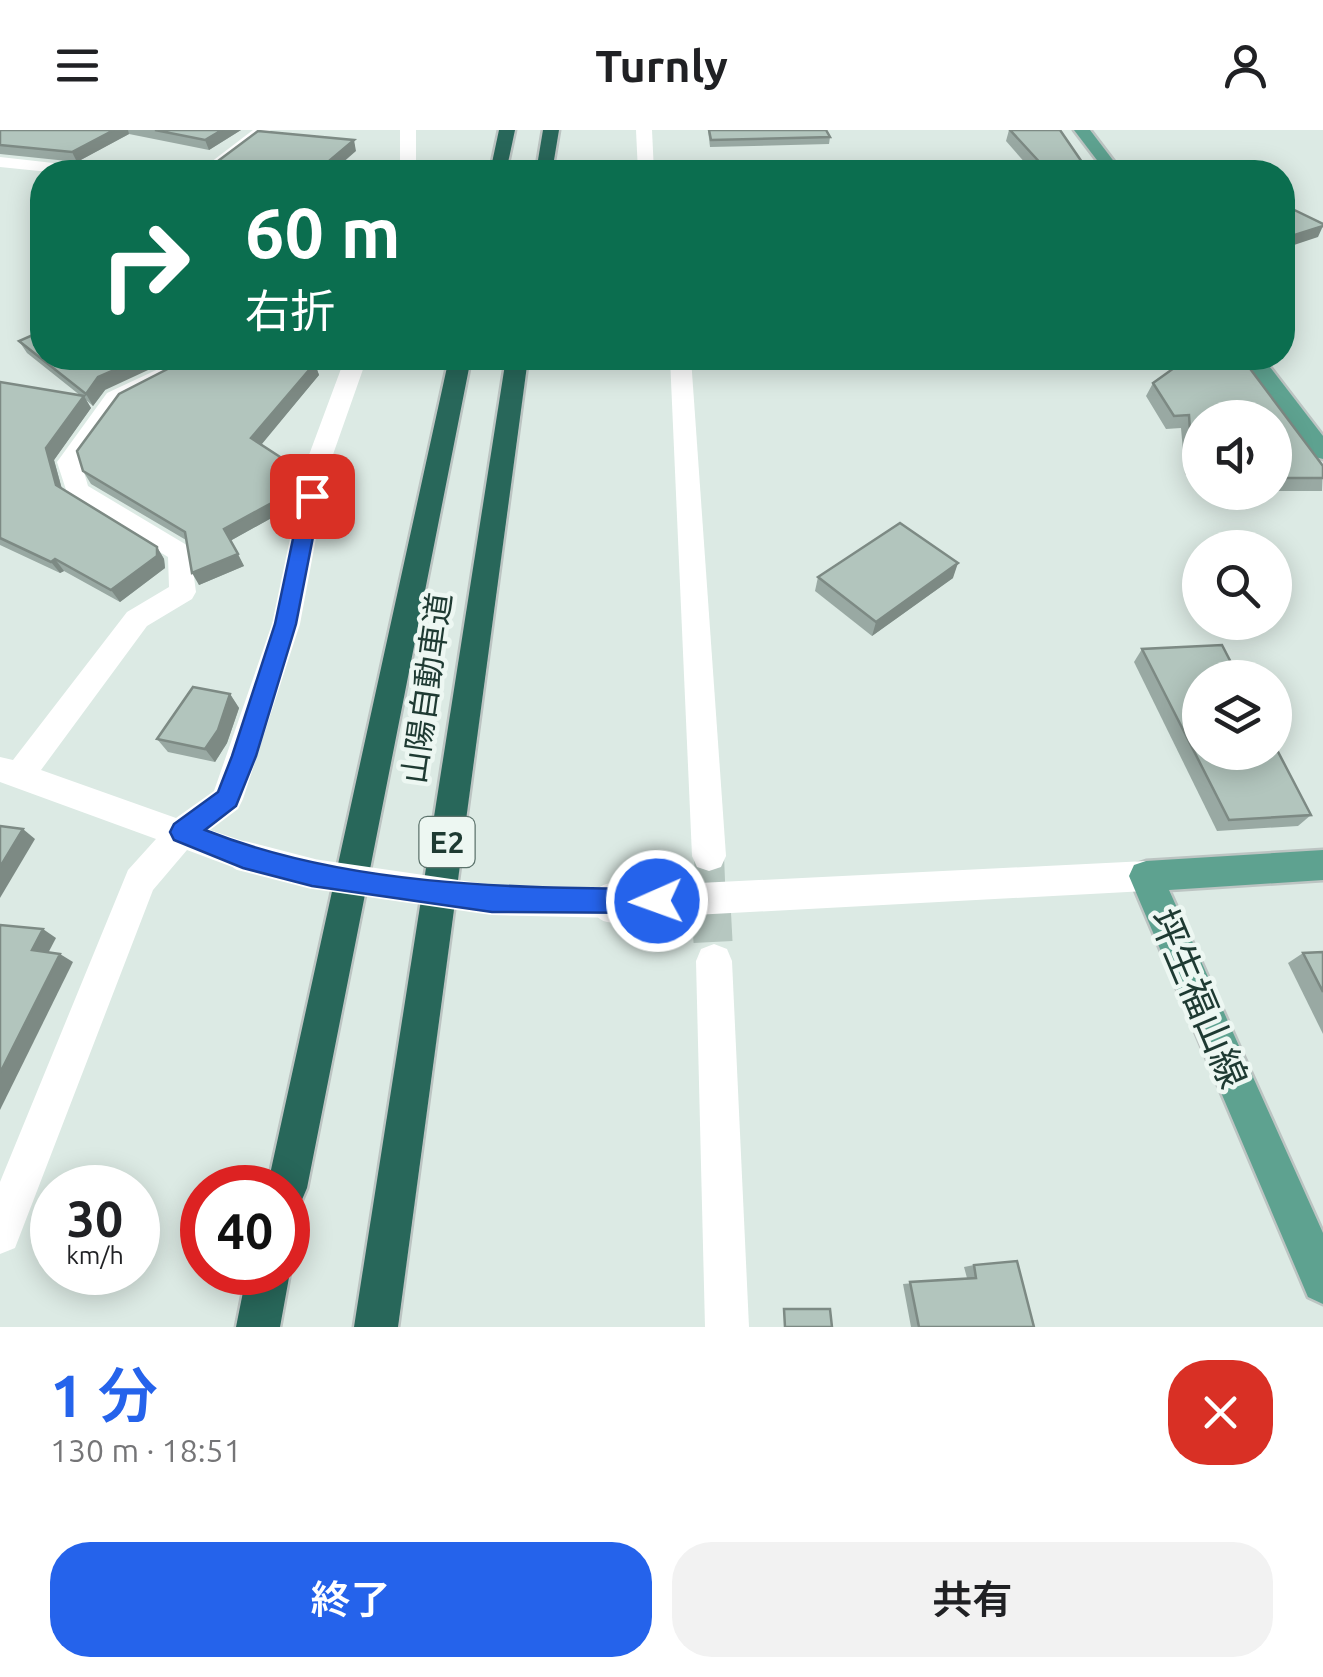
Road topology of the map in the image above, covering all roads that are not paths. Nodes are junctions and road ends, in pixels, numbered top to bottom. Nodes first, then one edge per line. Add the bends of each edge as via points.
1 (263, 130) edge
2 (408, 130) edge
3 (507, 130) edge
4 (550, 130) edge
5 (644, 130) edge
6 (1082, 130) edge
7 (222, 160) edge
8 (408, 160) edge
9 (501, 160) edge
10 (546, 160) edge
11 (645, 160) edge
12 (1105, 160) edge
13 (0, 162) edge
14 (30, 165) edge
15 (173, 370) edge
16 (352, 370) edge
17 (457, 370) edge
18 (516, 370) edge
19 (681, 370) edge
20 (1261, 370) edge
21 (1323, 452) edge
22 (9, 771) edge
23 (182, 832) junction
24 (709, 856) tunnel mouth
25 (1323, 865) edge
26 (1146, 876) junction
27 (714, 961) tunnel mouth
28 (292, 1165) edge
29 (12, 1167) edge
30 (0, 1234) edge
31 (1323, 1282) edge
32 (265, 1295) edge
33 (258, 1327) edge
34 (376, 1327) edge
35 (728, 1327) edge

1 - 7 street
2 - 8 street
3 - 9 highway
4 - 10 highway
5 - 11 street
6 - 12 main road
13 - 14 street
15 - 22 street via 115,398 69,462 77,490 181,553 183,592 136,619
16 - 23 street via 318,464 286,624 244,756 227,799
17 - 28 highway, 山陽自動車道
18 - 34 highway, 山陽自動車道 / E2
19 - 24 street
20 - 21 main road
22 - 23 street
23 - 26 street, bridge via 312,874 492,900 619,903
23 - 29 street via 140,881
25 - 26 main road, 坪生福山線
26 - 31 main road, 坪生福山線
27 - 35 street
29 - 30 street
32 - 33 highway

